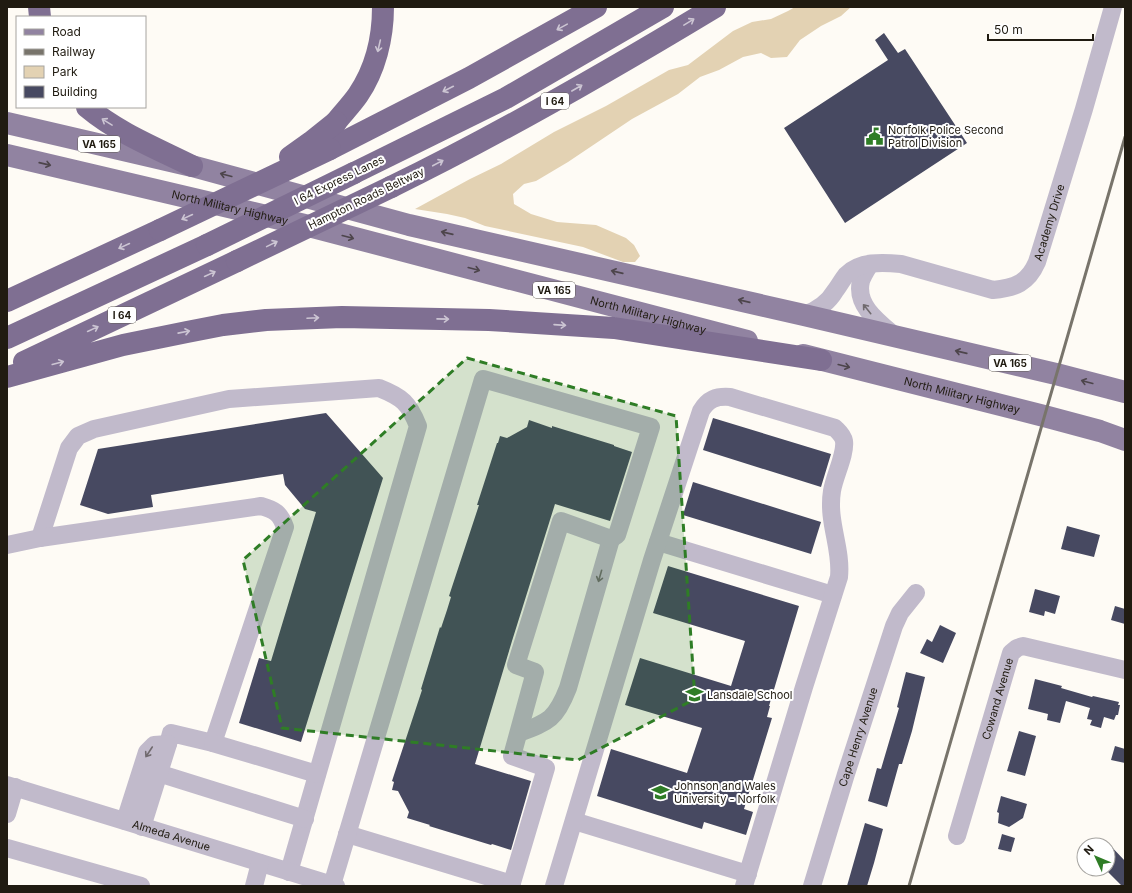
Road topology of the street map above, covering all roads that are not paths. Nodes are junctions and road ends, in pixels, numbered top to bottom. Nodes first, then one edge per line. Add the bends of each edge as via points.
1 (383, 7) edge
2 (596, 7) edge
3 (663, 7) edge
4 (715, 7) edge
5 (1113, 7) edge
6 (88, 108) edge
7 (7, 123) edge
8 (7, 155) edge
9 (192, 166) junction
10 (235, 194) junction
11 (870, 264) junction
12 (7, 301) edge
13 (804, 315) junction
14 (895, 336) junction
15 (7, 338) edge
16 (821, 360) junction
17 (7, 370) edge
18 (7, 377) edge
19 (1125, 392) edge
20 (1100, 431) junction
21 (1125, 434) edge
22 (1125, 440) edge
23 (40, 538) junction
24 (611, 539) junction
25 (658, 542) junction
26 (7, 545) edge
27 (916, 593) dead end
28 (833, 595) junction
29 (1125, 670) edge
30 (518, 733) junction
31 (213, 743) junction
32 (150, 772) junction
33 (317, 774) junction
34 (11, 786) edge
35 (7, 814) edge
36 (305, 819) junction
37 (574, 821) junction
38 (133, 824) junction
39 (347, 834) junction
40 (957, 836) dead end
41 (7, 848) edge
42 (260, 863) junction
43 (292, 877) edge
44 (746, 880) edge
45 (334, 885) edge
46 (512, 885) edge
47 (141, 886) edge
48 (254, 886) edge
49 (554, 886) edge
50 (812, 886) edge

1 -> 10 highway, bridge via 380,41 369,75 358,95 336,122
2 -> 10 highway, bridge via 469,78
3 - 15 highway, I 64 Express Lanes, bridge via 506,98 207,245
17 -> 4 highway, Hampton Roads Beltway / I 64, bridge via 432,166 565,95
5 - 11 street, Academy Drive via 1038,262 1027,279 1008,289 993,290 901,264
9 -> 6 highway via 121,130
7 - 9 main road, VA 165
8 -> 16 main road, North Military Highway / VA 165 via 309,226
13 -> 9 main road, VA 165 via 409,224
10 -> 12 highway, bridge
11 - 13 street, Academy Drive via 854,269 845,276 823,305 814,312
14 -> 11 street via 863,303 860,294 861,280
13 - 14 main road, VA 165
19 -> 14 main road, VA 165
18 -> 16 highway via 187,332 266,320 335,317 489,320 614,328
16 -> 20 main road, North Military Highway / VA 165
20 - 21 main road, VA 165
20 - 22 main road, North Military Highway
23 - 26 street
23 - 31 street via 261,506 274,510 282,518 285,527
23 - 33 street via 69,448 78,436 94,429 229,399 379,388 396,394 411,410 418,426
24 -> 30 street via 562,704 554,716
24 - 30 street via 561,521 516,665 534,672
24 - 39 street via 617,535 651,427 483,379
25 - 28 street
25 - 28 street via 701,411 713,398 730,397 836,428 844,440 830,506 840,565
25 - 37 street
27 - 50 street, Cape Henry Avenue via 900,613 894,626
28 - 44 street
29 - 40 street, Cowand Avenue via 1024,646 1011,653
30 - 46 street via 512,756 546,768
31 - 32 street via 171,733 168,744
31 - 33 street
32 - 36 street
32 - 38 street
33 - 36 street
34 - 35 street
34 - 38 street, Almeda Avenue
36 - 43 street
37 - 44 street
37 - 49 street
38 - 42 street, Almeda Avenue
39 - 45 street
39 - 46 street
41 - 47 street
42 - 43 street, Almeda Avenue
42 - 48 street
43 - 45 street, Almeda Avenue

